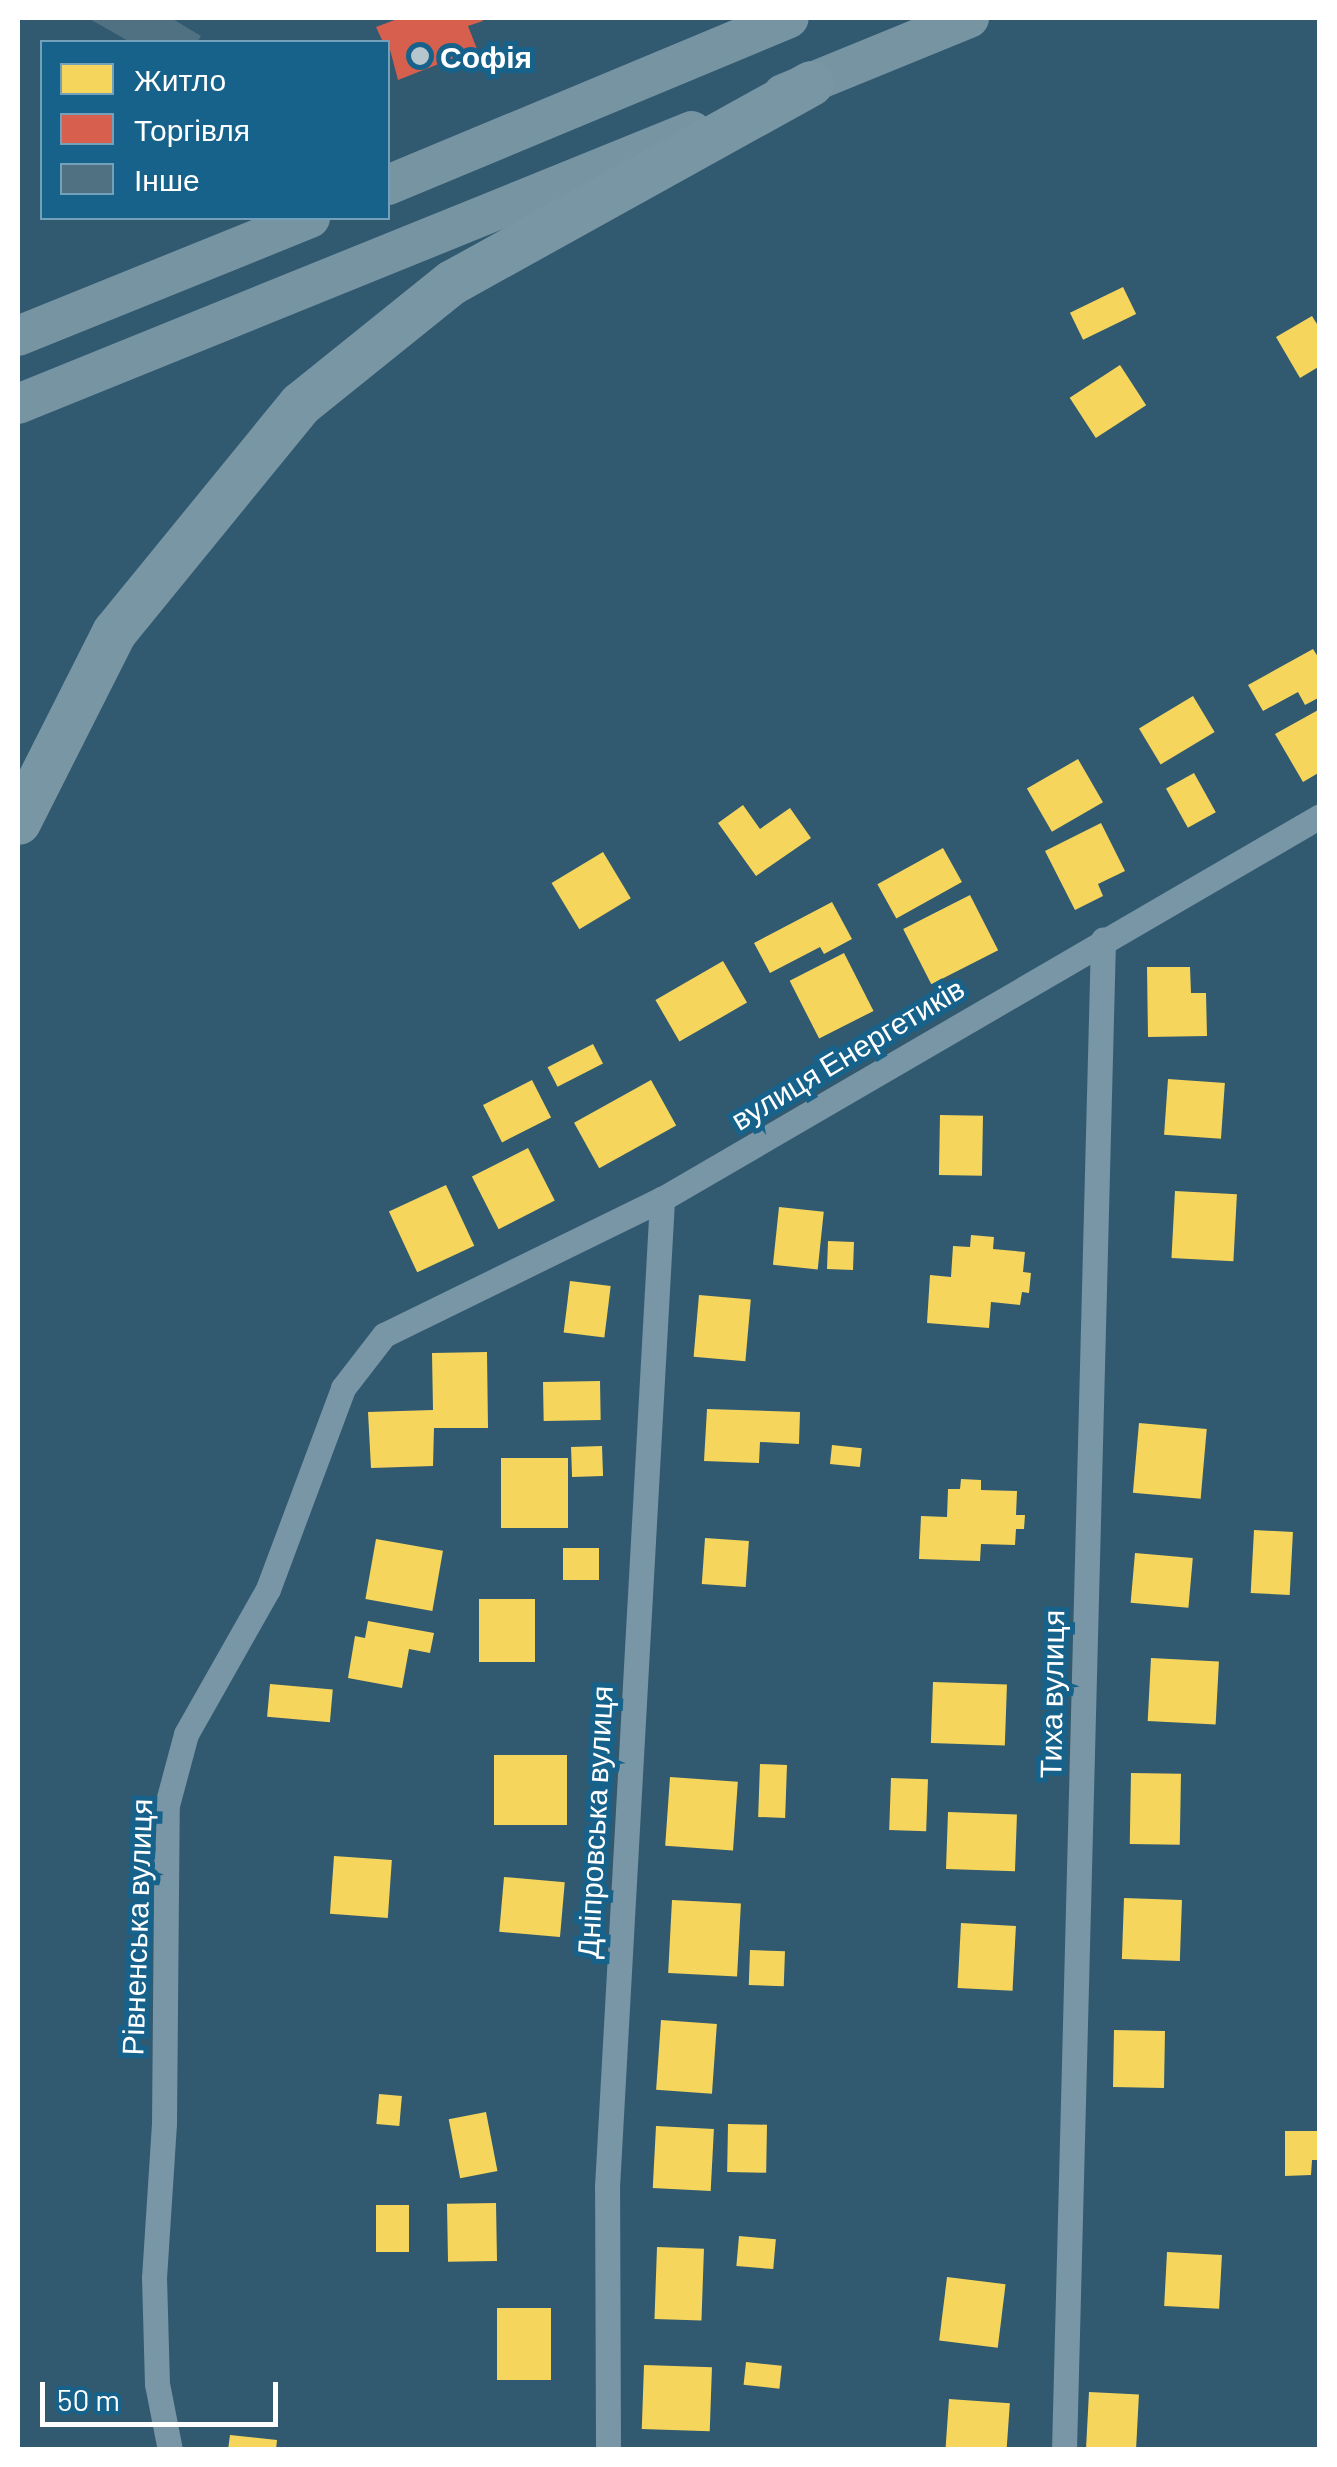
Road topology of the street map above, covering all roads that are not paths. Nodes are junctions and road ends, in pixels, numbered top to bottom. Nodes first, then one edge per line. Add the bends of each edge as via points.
1 (789, 18) edge
2 (969, 18) edge
3 (811, 83) junction
4 (390, 184) edge
5 (305, 220) edge
6 (18, 336) edge
7 (18, 404) edge
8 (1320, 816) edge
9 (18, 822) edge
10 (1103, 940) junction
11 (662, 1199) junction
12 (391, 1332) joint
13 (170, 2450) edge
14 (608, 2450) edge
15 (1064, 2450) edge

1 - 4 main road
2 - 3 main road
3 - 7 main road
3 - 9 highway via 452,282 300,404 114,632
5 - 6 main road
8 - 10 street, вулиця Енергетиків
10 - 11 street, вулиця Енергетиків
10 - 15 street, Тиха вулиця
11 - 12 street, вулиця Енергетиків
11 - 14 street, Дніпровська вулиця via 607,2187
12 - 13 street, Рівненська вулиця via 343,1388 268,1589 186,1734 167,1804 164,2123 154,2278 157,2384

